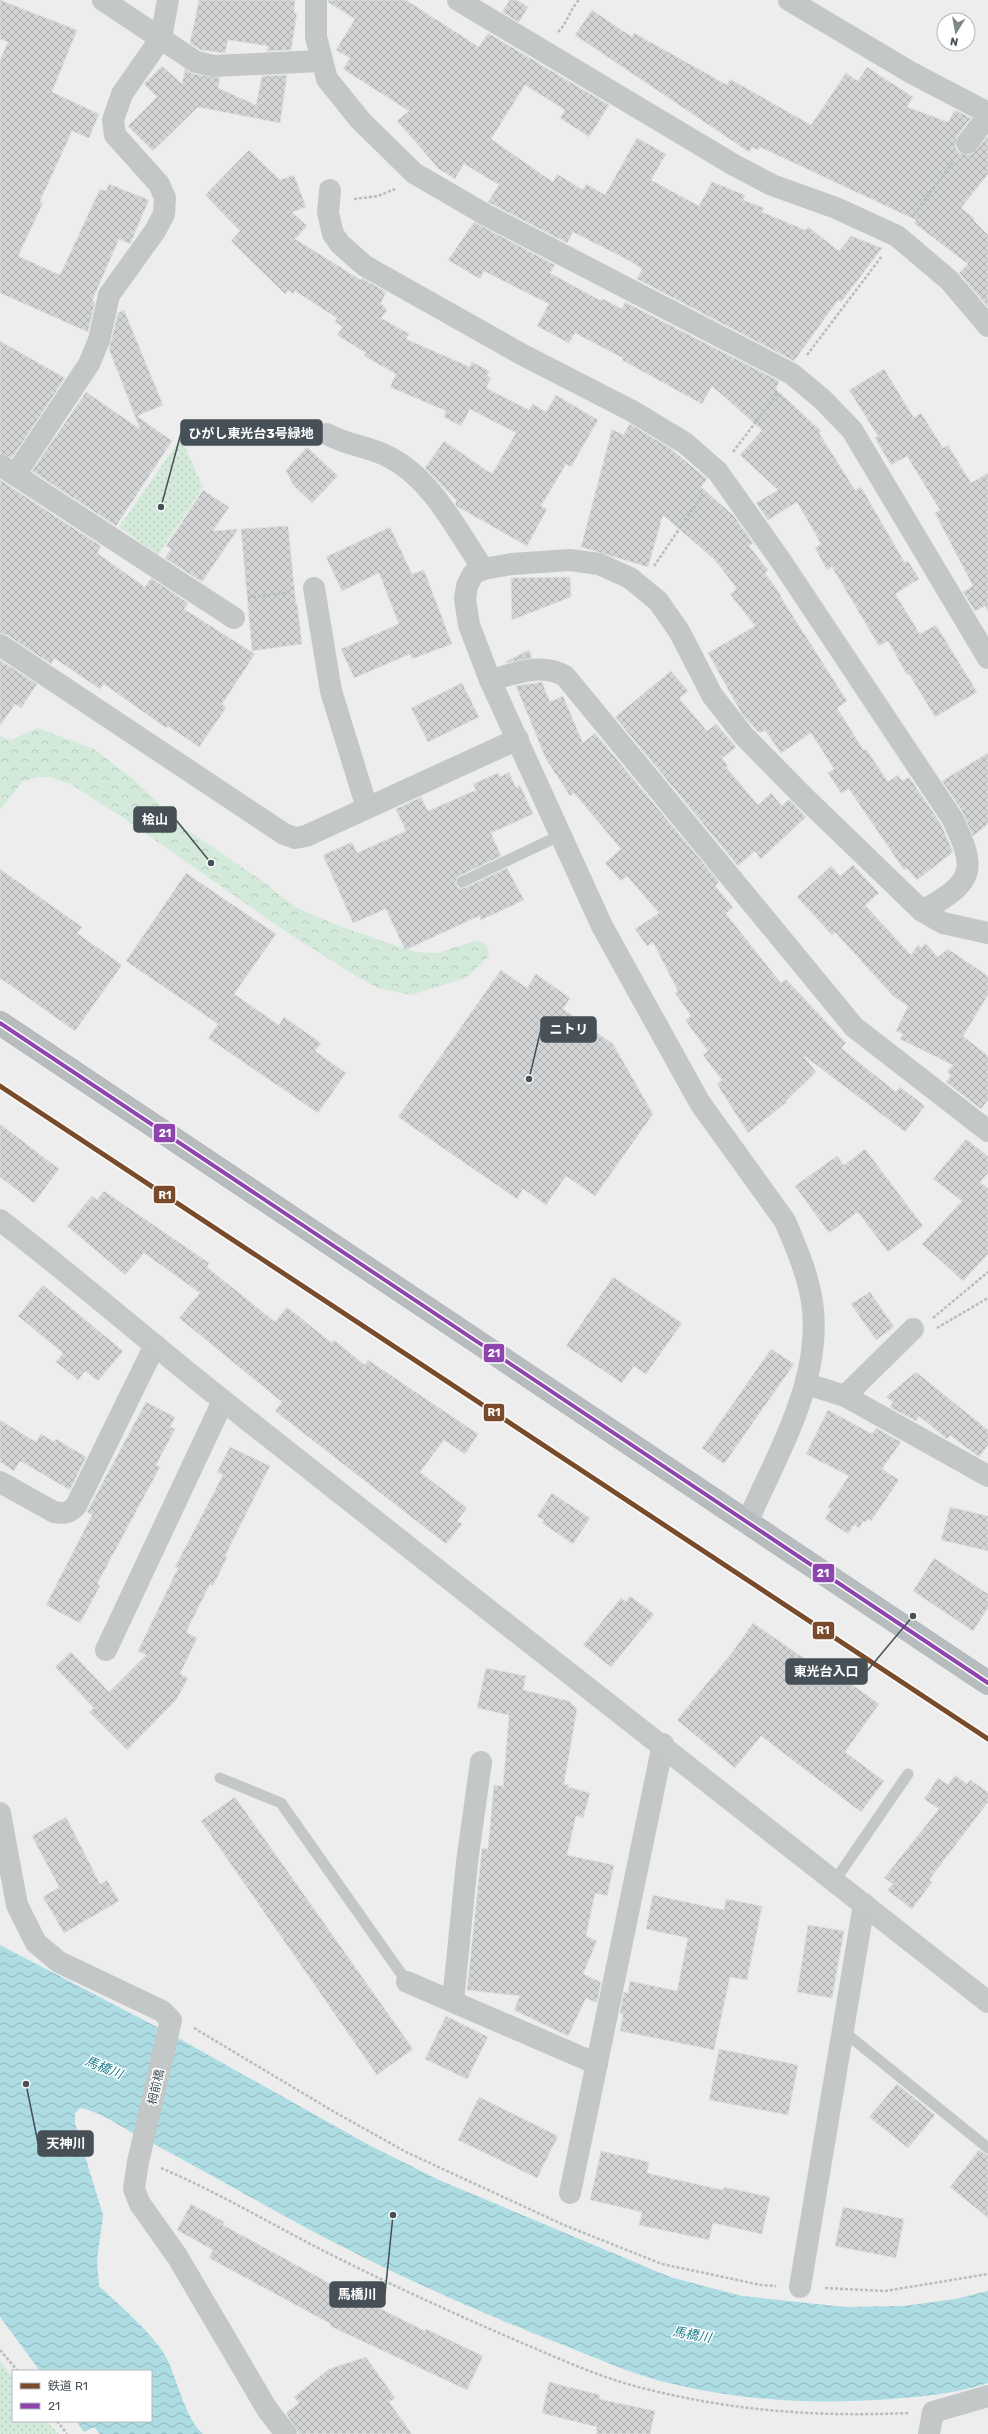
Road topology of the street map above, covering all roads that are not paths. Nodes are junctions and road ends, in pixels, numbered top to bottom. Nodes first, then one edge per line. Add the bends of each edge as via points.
1 (102, 0) edge
2 (168, 0) edge
3 (316, 0) edge
4 (458, 0) edge
5 (789, 0) edge
6 (161, 38) junction
7 (320, 61) junction
8 (988, 113) edge
9 (988, 116) edge
10 (967, 143) dead end
11 (330, 190) dead end
12 (988, 326) edge
13 (327, 434) dead end
14 (8, 470) edge
15 (483, 568) junction
16 (314, 588) road end
17 (234, 618) road end
18 (0, 645) edge
19 (988, 658) edge
20 (490, 680) junction
21 (518, 740) junction
22 (368, 808) junction
23 (561, 835) junction
24 (462, 882) dead end
25 (922, 911) junction
26 (988, 933) edge
27 (0, 1022) edge
28 (988, 1131) edge
29 (0, 1220) edge
30 (907, 1335) road end
31 (155, 1346) junction
32 (807, 1384) junction
33 (845, 1396) junction
34 (223, 1401) junction
35 (988, 1476) edge
36 (0, 1482) edge
37 (746, 1523) junction
38 (106, 1650) dead end
39 (988, 1683) edge
40 (663, 1744) junction
41 (481, 1762) dead end
42 (908, 1774) dead end
43 (220, 1778) dead end
44 (0, 1814) edge
45 (834, 1882) junction
46 (864, 1904) junction
47 (407, 1982) joint
48 (453, 2001) junction
49 (988, 2002) edge
50 (843, 2031) junction
51 (596, 2064) junction
52 (988, 2148) edge
53 (570, 2193) dead end
54 (800, 2287) road end
55 (988, 2396) edge
56 (286, 2434) edge
57 (929, 2434) edge

1 - 6 street
2 - 6 street
3 - 7 street via 316,37
4 - 12 street via 772,185 836,208 897,236 949,280
5 - 8 street via 910,72
6 - 7 street via 196,62 214,66
6 - 14 street via 122,94 113,120 114,135 159,184 165,198 164,214 156,231 109,295 99,340 89,364
7 - 19 street via 327,79 339,97 385,147 414,173 486,215 792,374 822,399 852,430
9 - 10 street
11 - 25 street via 328,213 333,234 340,244 365,266 523,355 632,411 685,443 718,472 781,561 952,818 966,846 969,866 964,881 950,896
13 - 15 street via 340,442 387,456 412,472 437,500
14 - 17 street
15 - 20 street via 473,574 467,586 465,599 469,625
15 - 25 street via 570,560 598,564 630,578 658,601 680,632 712,695 744,736
16 - 22 street via 331,691
18 - 22 street via 284,834 295,838 306,836
20 - 21 street
20 - 28 street via 537,669 552,669 565,676 854,1027
21 - 22 street
21 - 23 street
23 - 24 lane
23 - 32 street via 602,926 700,1103 771,1200 794,1243 810,1288 813,1307 813,1355
25 - 26 street via 943,923
27 - 37 highway
29 - 31 street
30 - 33 street
31 - 34 street
31 - 36 street via 76,1506 70,1512 54,1512
32 - 33 street
32 - 37 street
33 - 35 street
34 - 38 street
34 - 40 street
37 - 39 highway
40 - 45 street
40 - 51 street
41 - 48 street via 467,1862
42 - 45 lane
43 - 47 lane via 281,1803
44 - 56 street, 栂前橋 via 17,1905 36,1943 59,1962 162,2011 180,2025 140,2156 134,2189 140,2204 177,2256 267,2409
45 - 46 street
46 - 49 street
46 - 50 street
47 - 48 street
48 - 51 street
50 - 52 lane
50 - 54 street
51 - 53 street
55 - 57 street via 933,2412

